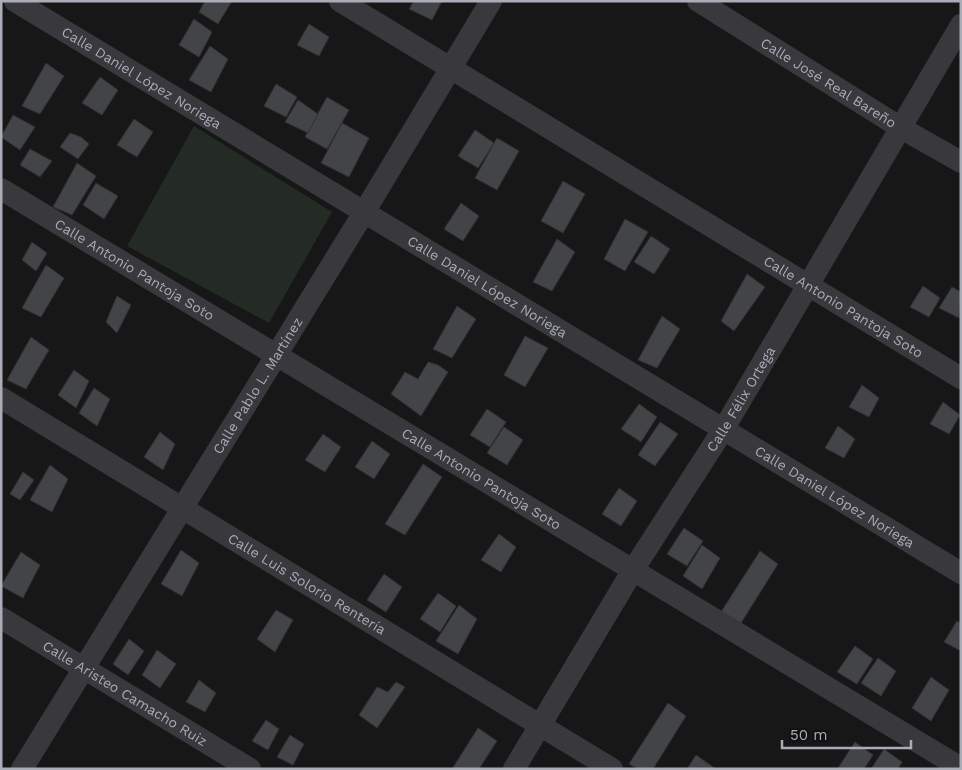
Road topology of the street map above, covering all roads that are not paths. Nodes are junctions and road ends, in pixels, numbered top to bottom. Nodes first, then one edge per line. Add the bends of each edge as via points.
1 (4, 1) edge
2 (15, 1) edge
3 (340, 1) edge
4 (491, 1) edge
5 (698, 1) edge
6 (1, 5) edge
7 (961, 25) edge
8 (452, 69) junction
9 (901, 128) junction
10 (961, 162) edge
11 (1, 189) edge
12 (363, 214) junction
13 (809, 286) junction
14 (276, 354) junction
15 (961, 378) edge
16 (1, 398) edge
17 (723, 430) junction
18 (182, 507) junction
19 (633, 570) junction
20 (961, 573) edge
21 (1, 618) edge
22 (84, 668) junction
23 (541, 725) junction
24 (961, 768) edge
25 (22, 769) edge
26 (250, 769) edge
27 (514, 769) edge
28 (612, 769) edge

1 - 6 street
2 - 12 street, Calle Daniel López Noriega
3 - 8 street, Calle Antonio Pantoja Soto
4 - 8 street, Calle Pablo L. Martínez
5 - 9 street, Calle José Real Bareño
7 - 9 street, Calle Félix Ortega
8 - 12 street, Calle Pablo L. Martínez
8 - 13 street, Calle Antonio Pantoja Soto
9 - 10 street, Calle José Real Bareño
9 - 13 street, Calle Félix Ortega
11 - 14 street, Calle Antonio Pantoja Soto
12 - 14 street, Calle Pablo L. Martínez
12 - 17 street, Calle Daniel López Noriega
13 - 15 street, Calle Antonio Pantoja Soto
13 - 17 street, Calle Félix Ortega
14 - 18 street, Calle Pablo L. Martínez
14 - 19 street, Calle Antonio Pantoja Soto
16 - 18 street, Calle Luis Solorio Rentería
17 - 19 street, Calle Félix Ortega
17 - 20 street, Calle Daniel López Noriega
18 - 22 street, Calle Pablo L. Martínez
18 - 23 street, Calle Luis Solorio Rentería
19 - 23 street, Calle Félix Ortega
19 - 24 street, Calle Antonio Pantoja Soto
21 - 22 street, Calle Aristeo Camacho Ruiz
22 - 25 street, Calle Pablo L. Martínez
22 - 26 street, Calle Aristeo Camacho Ruiz
23 - 27 street, Calle Félix Ortega
23 - 28 street, Calle Luis Solorio Rentería

